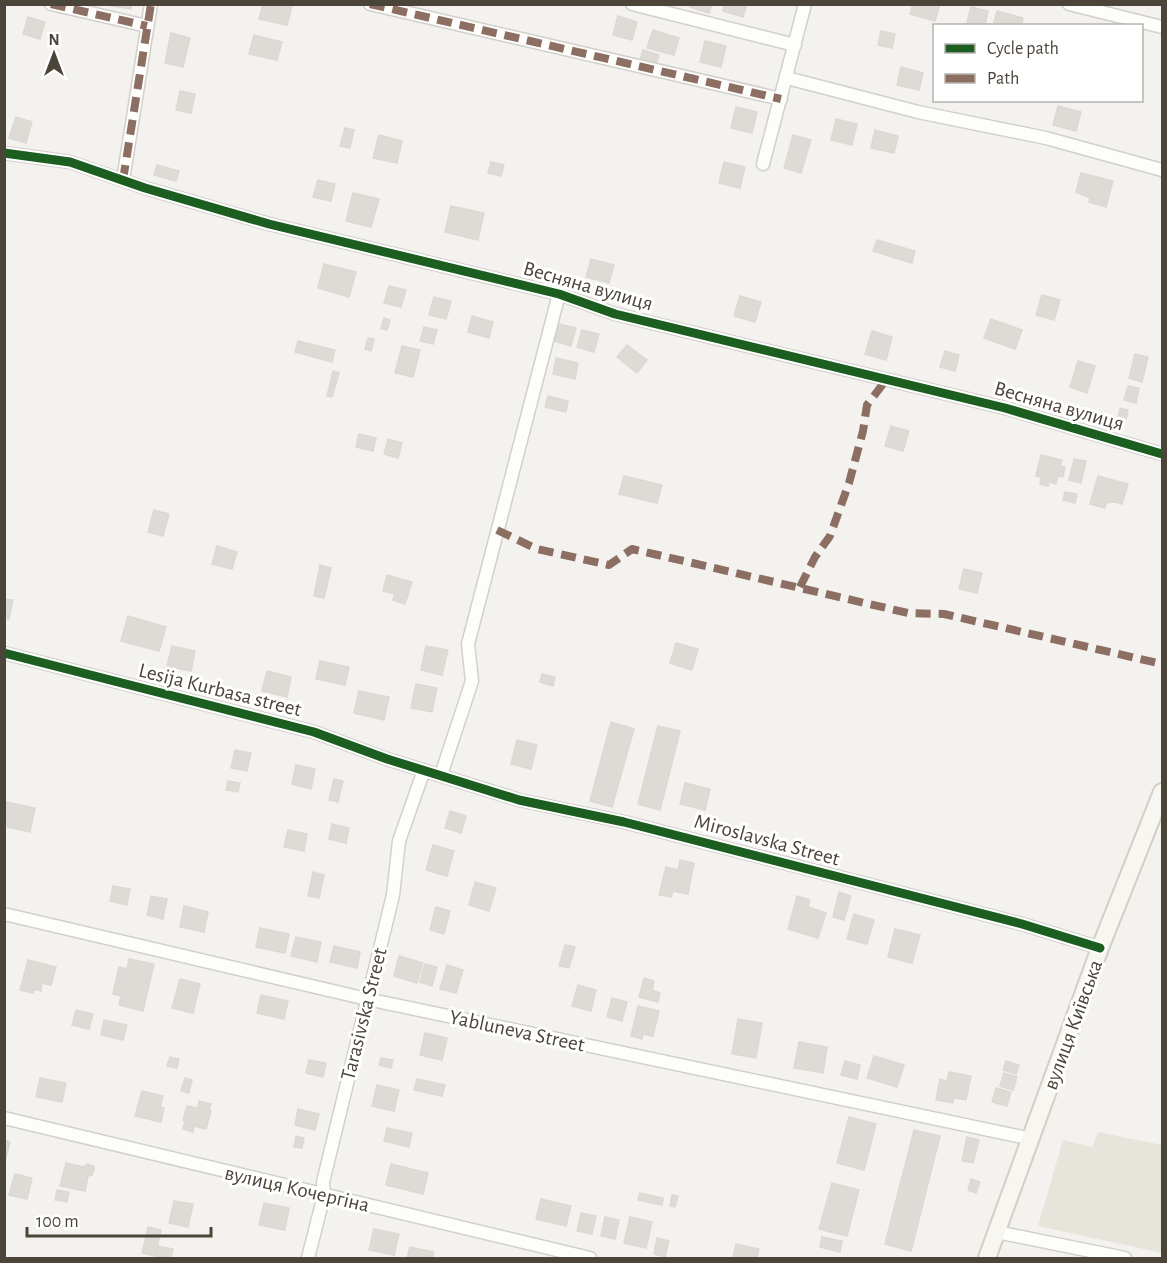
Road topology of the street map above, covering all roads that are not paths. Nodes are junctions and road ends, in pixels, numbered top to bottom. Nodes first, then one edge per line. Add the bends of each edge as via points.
1 (51, 4) edge
2 (151, 4) edge
3 (370, 4) edge
4 (632, 4) edge
5 (805, 4) edge
6 (1070, 4) edge
7 (75, 7) edge
8 (147, 26) junction
9 (1162, 27) edge
10 (795, 45) junction
11 (787, 78) junction
12 (781, 99) junction
13 (4, 153) edge
14 (763, 164) dead end
15 (1162, 170) edge
16 (123, 180) junction
17 (559, 294) junction
18 (1162, 454) edge
19 (4, 653) edge
20 (424, 770) junction
21 (441, 775) junction
22 (1162, 792) edge
23 (4, 914) edge
24 (1100, 948) junction
25 (367, 999) junction
26 (4, 1118) edge
27 (1032, 1139) junction
28 (324, 1195) junction
29 (997, 1232) junction
30 (308, 1258) edge
31 (590, 1258) edge
32 (987, 1258) edge
33 (1125, 1258) edge

1 - 7 street
2 - 8 street
3 - 12 street
4 - 10 street
5 - 10 street
6 - 9 street
7 - 8 street
8 - 16 street
10 - 11 street
11 - 12 street
11 - 15 street via 918,112 1047,138
12 - 14 street
13 - 16 street, Весняна вулиця via 70,162
16 - 17 street, Весняна вулиця via 313,236
17 - 18 street, Весняна вулиця via 615,314 1005,408
17 - 21 street via 468,644 472,681
19 - 20 street, Lesija Kurbasa street via 314,732
20 - 21 street, Miroslavska Street
20 - 25 street, Tarasivska Street via 399,841 393,895
21 - 24 street, Miroslavska Street via 519,800 624,822 1022,924
22 - 24 street, вулиця Київська
23 - 25 street, Yabluneva Street
24 - 27 street, вулиця Київська
25 - 27 street, Yabluneva Street
25 - 28 street, Tarasivska Street via 323,1182
26 - 28 street, вулиця Кочергіна
27 - 29 street, вулиця Київська
28 - 30 street, Tarasivska Street
28 - 31 street, вулиця Кочергіна
29 - 32 street, вулиця Київська
29 - 33 street

